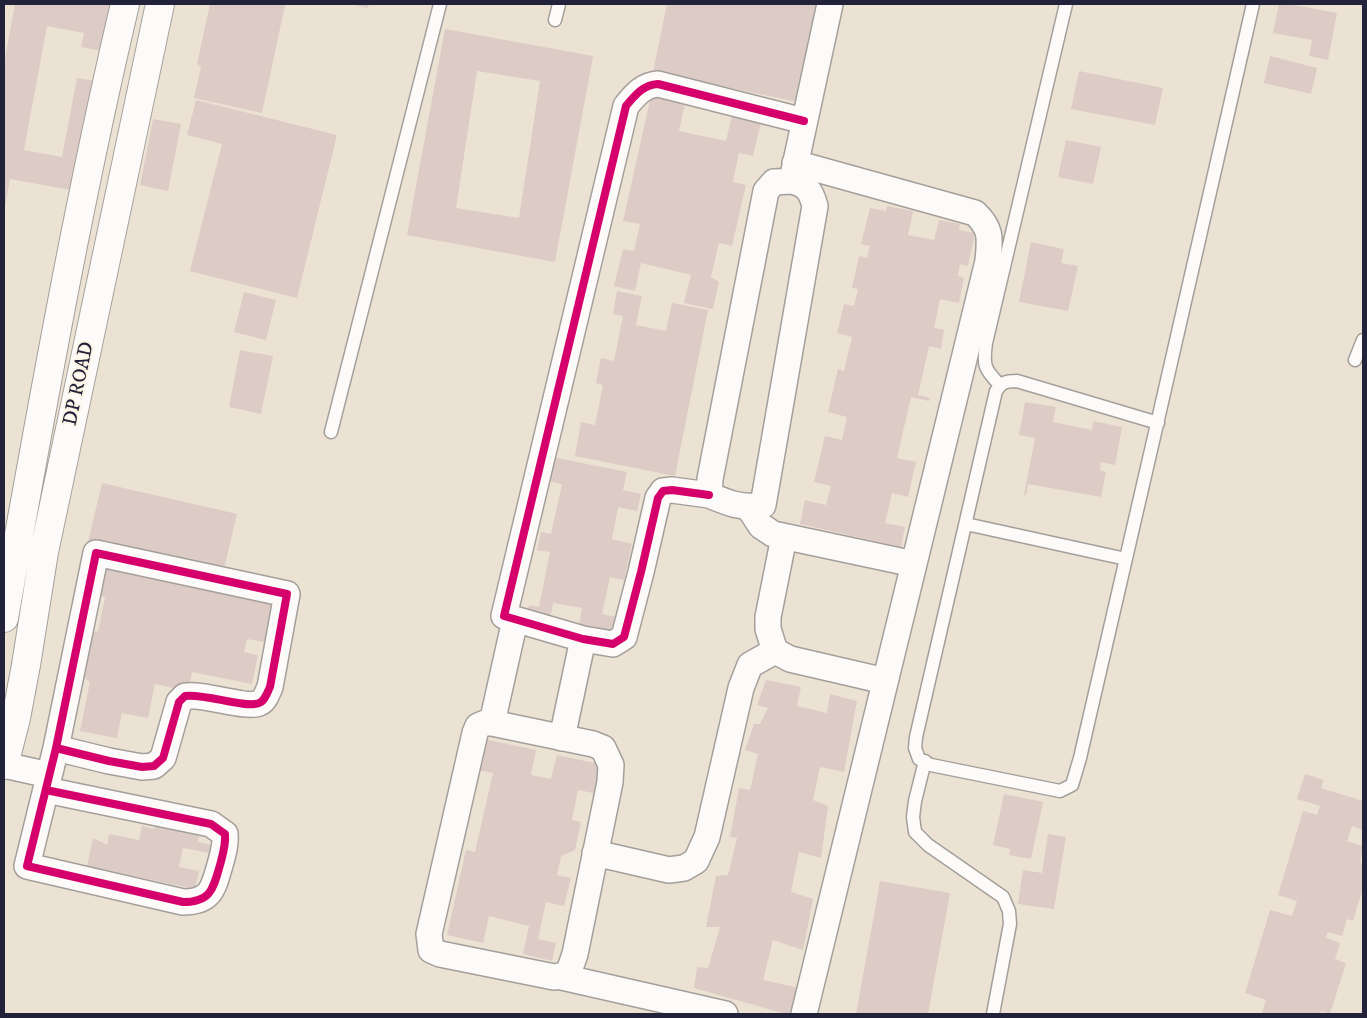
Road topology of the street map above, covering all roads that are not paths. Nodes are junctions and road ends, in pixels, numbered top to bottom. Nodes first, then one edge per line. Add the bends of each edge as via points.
1 (124, 4) edge
2 (160, 4) edge
3 (440, 4) edge
4 (559, 4) edge
5 (830, 4) edge
6 (1066, 4) edge
7 (1253, 4) edge
8 (555, 20) dead end
9 (804, 120) junction
10 (794, 172) junction
11 (1363, 340) edge
12 (1355, 360) dead end
13 (1000, 384) junction
14 (1158, 423) junction
15 (331, 432) dead end
16 (709, 495) junction
17 (749, 508) junction
18 (966, 524) junction
19 (784, 537) junction
20 (1126, 559) junction
21 (914, 564) junction
22 (10, 581) junction
23 (39, 587) junction
24 (4, 618) edge
25 (515, 620) junction
26 (583, 639) junction
27 (775, 651) junction
28 (885, 681) junction
29 (492, 722) junction
30 (562, 738) junction
31 (56, 748) junction
32 (924, 762) junction
33 (4, 765) edge
34 (47, 782) junction
35 (595, 853) junction
36 (562, 977) junction
37 (725, 1014) edge
38 (804, 1014) edge
39 (993, 1014) edge

1 - 22 street, DP ROAD via 46,381
2 - 23 street, DP ROAD
3 - 15 lane
4 - 8 lane
5 - 9 street
6 - 13 lane via 986,342 986,368
7 - 14 lane
9 - 10 street
9 - 25 street via 658,84 648,85 626,106 504,616
10 - 16 street via 774,182 766,191
10 - 17 street via 811,192 815,206 763,505
10 - 21 street via 975,213 986,223 990,240 988,261
11 - 12 lane
13 - 14 lane via 1017,381
13 - 18 lane
14 - 20 lane
16 - 17 street
16 - 26 street via 663,491 658,498 624,637 613,644
17 - 19 street via 761,526
18 - 20 lane
18 - 32 lane via 916,737 915,748 919,759
19 - 21 street
19 - 27 street via 768,616 768,629
20 - 32 lane via 1072,785 1060,791
21 - 28 street
22 - 23 street
22 - 24 street, DP ROAD
23 - 33 street, DP ROAD via 16,718
25 - 26 street
25 - 29 street
26 - 30 street
27 - 28 street via 790,659
27 - 35 street via 750,664 740,688 707,837 696,861 684,868 669,870
28 - 38 street
29 - 30 street
29 - 36 street via 478,726 475,733 429,934 431,950
30 - 35 street via 603,748 611,764
31 - 31 street via 109,761 154,766 163,758 179,702 184,696 251,705 260,703 270,687 287,594 96,553
31 - 34 street
32 - 39 lane via 915,801 915,832 928,846 1003,897 1010,911
33 - 34 street
34 - 34 street via 27,866 183,902 196,902 213,887 226,843 225,834 211,824
35 - 36 street via 575,954 569,970
36 - 37 street

